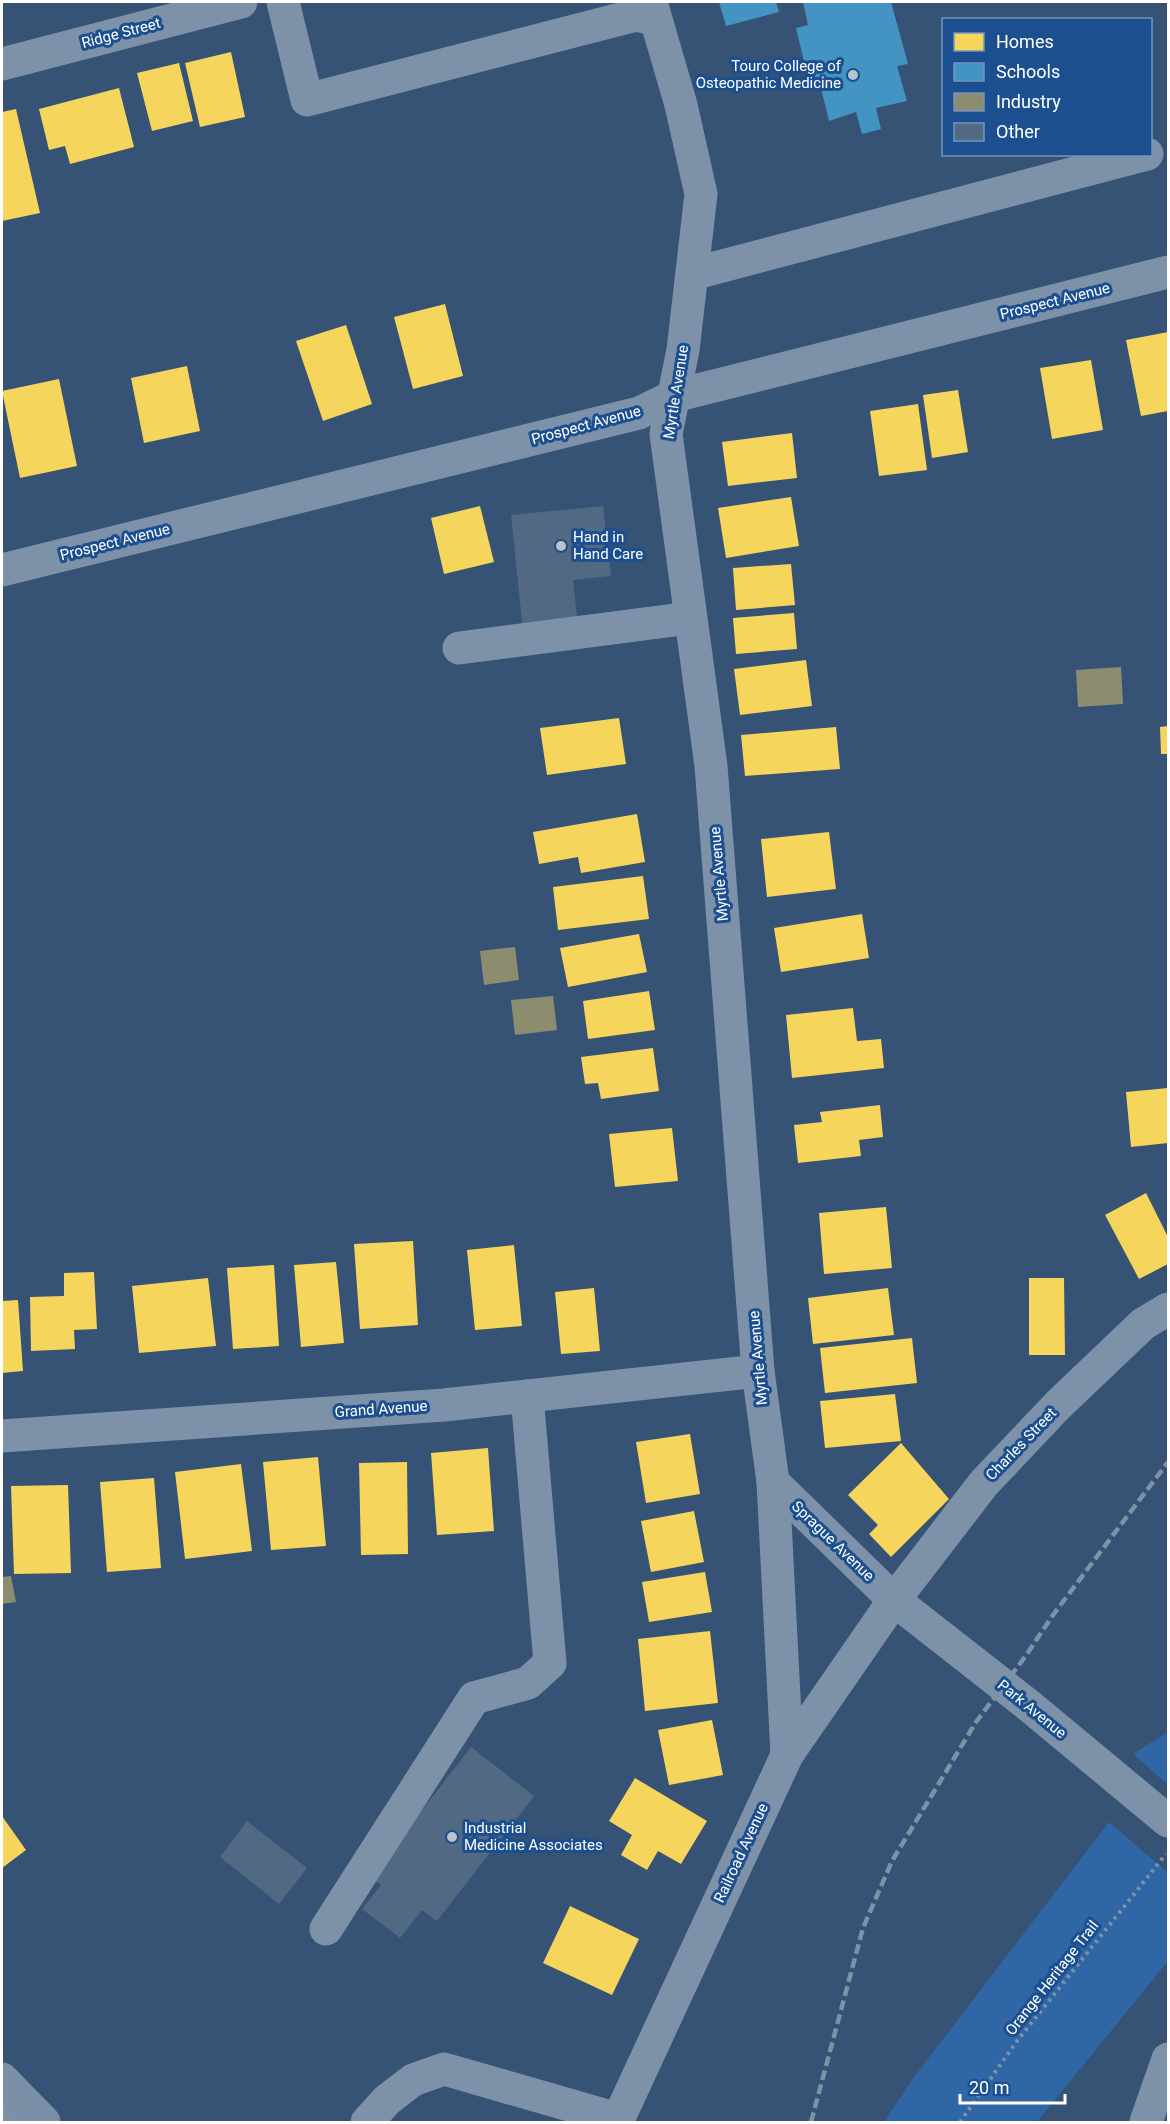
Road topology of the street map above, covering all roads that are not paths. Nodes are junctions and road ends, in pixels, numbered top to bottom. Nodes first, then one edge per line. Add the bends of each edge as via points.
1 (241, 2) edge
2 (283, 2) edge
3 (653, 10) edge
4 (2, 64) edge
5 (1168, 149) edge
6 (1152, 153) edge
7 (1141, 156) edge
8 (1168, 272) edge
9 (692, 274) junction
10 (674, 396) junction
11 (2, 570) edge
12 (690, 618) junction
13 (459, 648) dead end
14 (1168, 1309) edge
15 (759, 1371) junction
16 (527, 1396) junction
17 (2, 1436) edge
18 (773, 1482) junction
19 (894, 1600) junction
20 (787, 1755) junction
21 (1168, 1821) edge
22 (326, 1929) dead end
23 (1168, 2059) edge
24 (2, 2079) edge
25 (26, 2115) edge
26 (617, 2121) edge
27 (367, 2122) edge
28 (1146, 2122) edge

1 - 4 street, Ridge Street
2 - 3 street via 307,100
3 - 9 street, Myrtle Avenue via 681,105 701,194
5 - 6 street
7 - 9 street
8 - 10 street, Prospect Avenue
9 - 10 street, Myrtle Avenue
10 - 11 street, Prospect Avenue via 639,413
10 - 12 street, Myrtle Avenue via 666,434
12 - 13 street
12 - 15 street, Myrtle Avenue via 711,766
14 - 19 street, Charles Street via 1143,1324 984,1483
15 - 16 street, Grand Avenue
15 - 18 street, Myrtle Avenue
16 - 17 street, Grand Avenue
16 - 22 street via 550,1664 528,1683 474,1698
18 - 19 street, Sprague Avenue
18 - 20 street, Myrtle Avenue
19 - 20 street, Railroad Avenue
19 - 21 street, Park Avenue
20 - 26 street, Railroad Avenue
23 - 28 street
24 - 25 main road
26 - 27 street via 444,2069 413,2080

